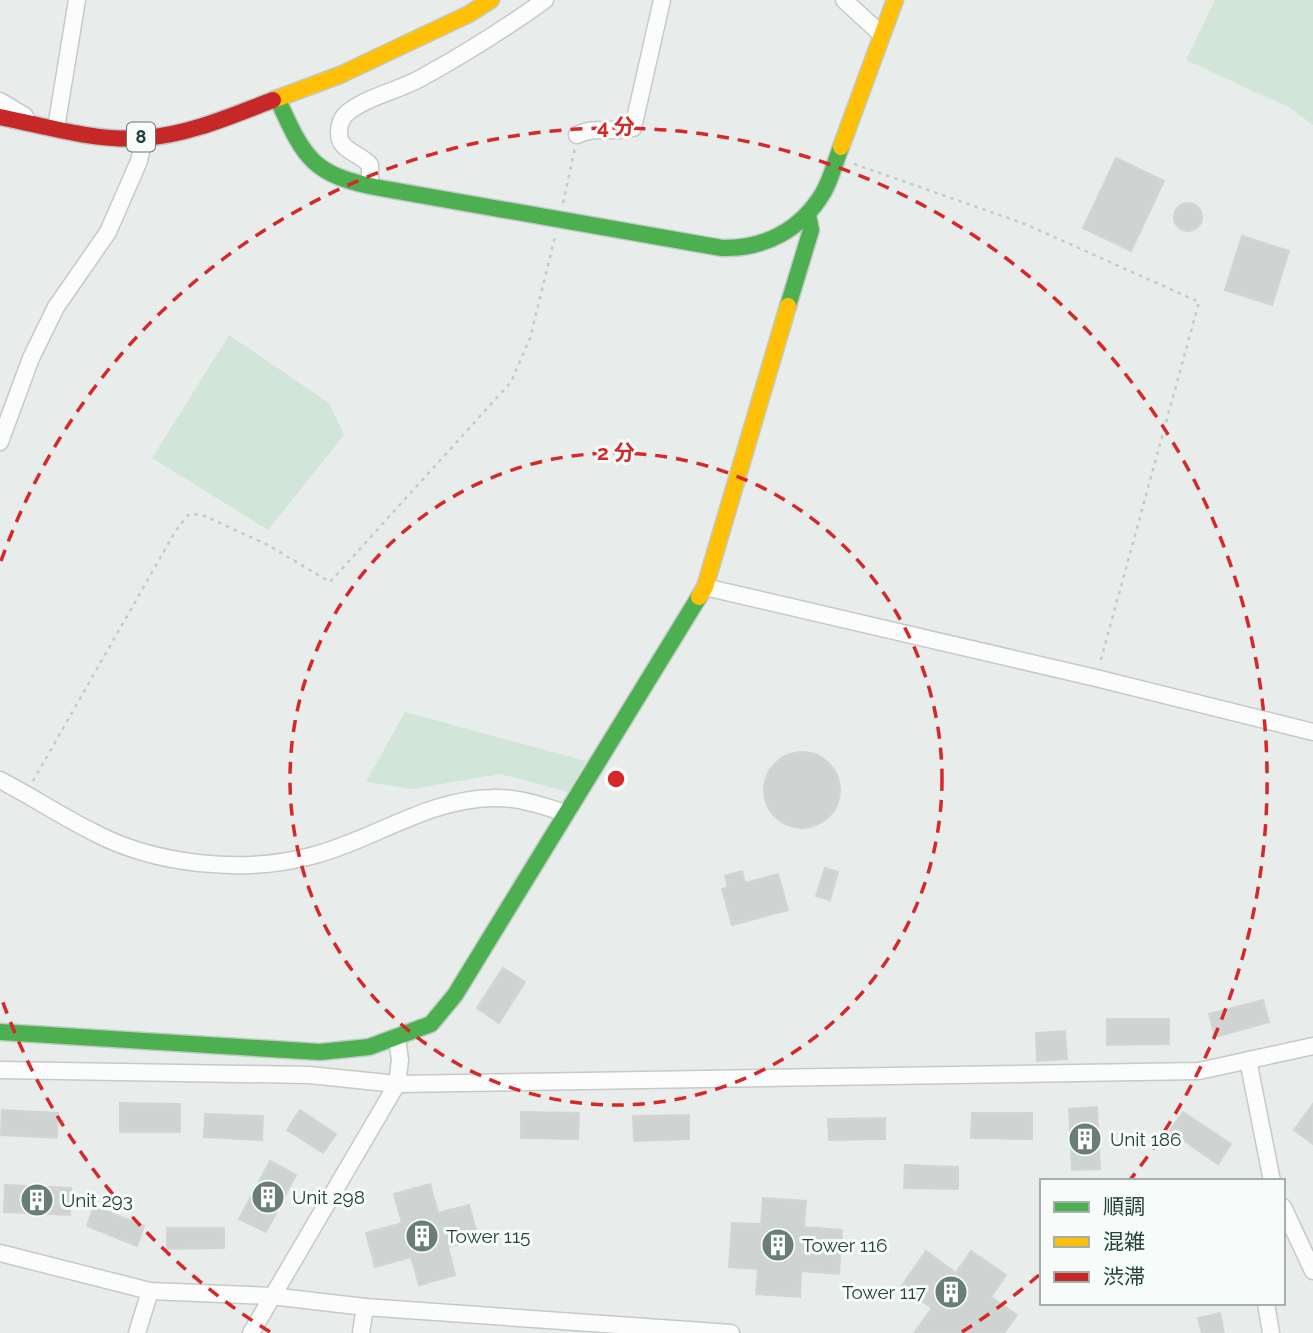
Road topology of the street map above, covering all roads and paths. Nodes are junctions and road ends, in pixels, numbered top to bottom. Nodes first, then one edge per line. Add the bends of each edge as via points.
1 (77, 0) edge
2 (491, 0) edge
3 (545, 0) edge
4 (662, 0) edge
5 (844, 0) edge
6 (895, 0) edge
7 (882, 35) junction
8 (278, 100) junction
9 (0, 101) edge
10 (0, 117) edge
11 (38, 124) junction
12 (55, 128) junction
13 (578, 135) joint
14 (144, 138) junction
15 (838, 158) junction
16 (370, 185) junction
17 (808, 215) junction
18 (559, 220) junction
19 (0, 442) edge
20 (705, 587) junction
21 (1096, 678) junction
22 (1313, 732) edge
23 (0, 780) edge
24 (26, 794) junction
25 (566, 813) junction
26 (0, 1032) edge
27 (397, 1038) junction
28 (1313, 1046) edge
29 (1248, 1060) junction
30 (0, 1070) edge
31 (397, 1084) junction
32 (1272, 1179) edge
33 (1285, 1211) edge
34 (0, 1253) edge
35 (1313, 1271) edge
36 (150, 1291) junction
37 (271, 1296) junction
38 (1266, 1305) edge
39 (365, 1307) junction
40 (137, 1333) edge
41 (251, 1333) edge
42 (361, 1333) edge
43 (732, 1333) edge
44 (1271, 1333) edge

1 - 12 street
2 - 8 street, 8 via 352,70
3 - 16 street via 419,80 344,116 339,140 370,165
4 - 13 street via 633,128 588,130
5 - 7 street
6 - 7 street
7 - 15 street
8 - 14 street, 8 via 208,125
8 - 16 street via 298,144 314,164 329,174
9 - 11 street
10 - 11 street, 8
11 - 12 street, 8
12 - 14 street, 8
13 - 18 path
14 - 19 street via 139,161 108,232 57,307 31,358
15 - 17 street
15 - 21 path via 1025,224 1199,302
16 - 18 street
17 - 18 street via 789,232 742,247
17 - 20 street via 811,230
18 - 24 path via 530,338 512,382 330,582 267,544 201,514 188,515
20 - 21 street
20 - 25 street
21 - 22 street
23 - 24 street
24 - 25 street via 125,847 210,863 277,862 311,856 459,801 495,798
25 - 27 street via 454,995 431,1024
26 - 27 street via 320,1052 369,1047
27 - 31 street
28 - 29 street
29 - 31 street via 1199,1071
29 - 32 street
30 - 31 street via 309,1074
31 - 37 street
33 - 35 street
34 - 36 street
36 - 37 street
36 - 40 street
37 - 39 street
37 - 41 street
38 - 44 street
39 - 42 street
39 - 43 street

